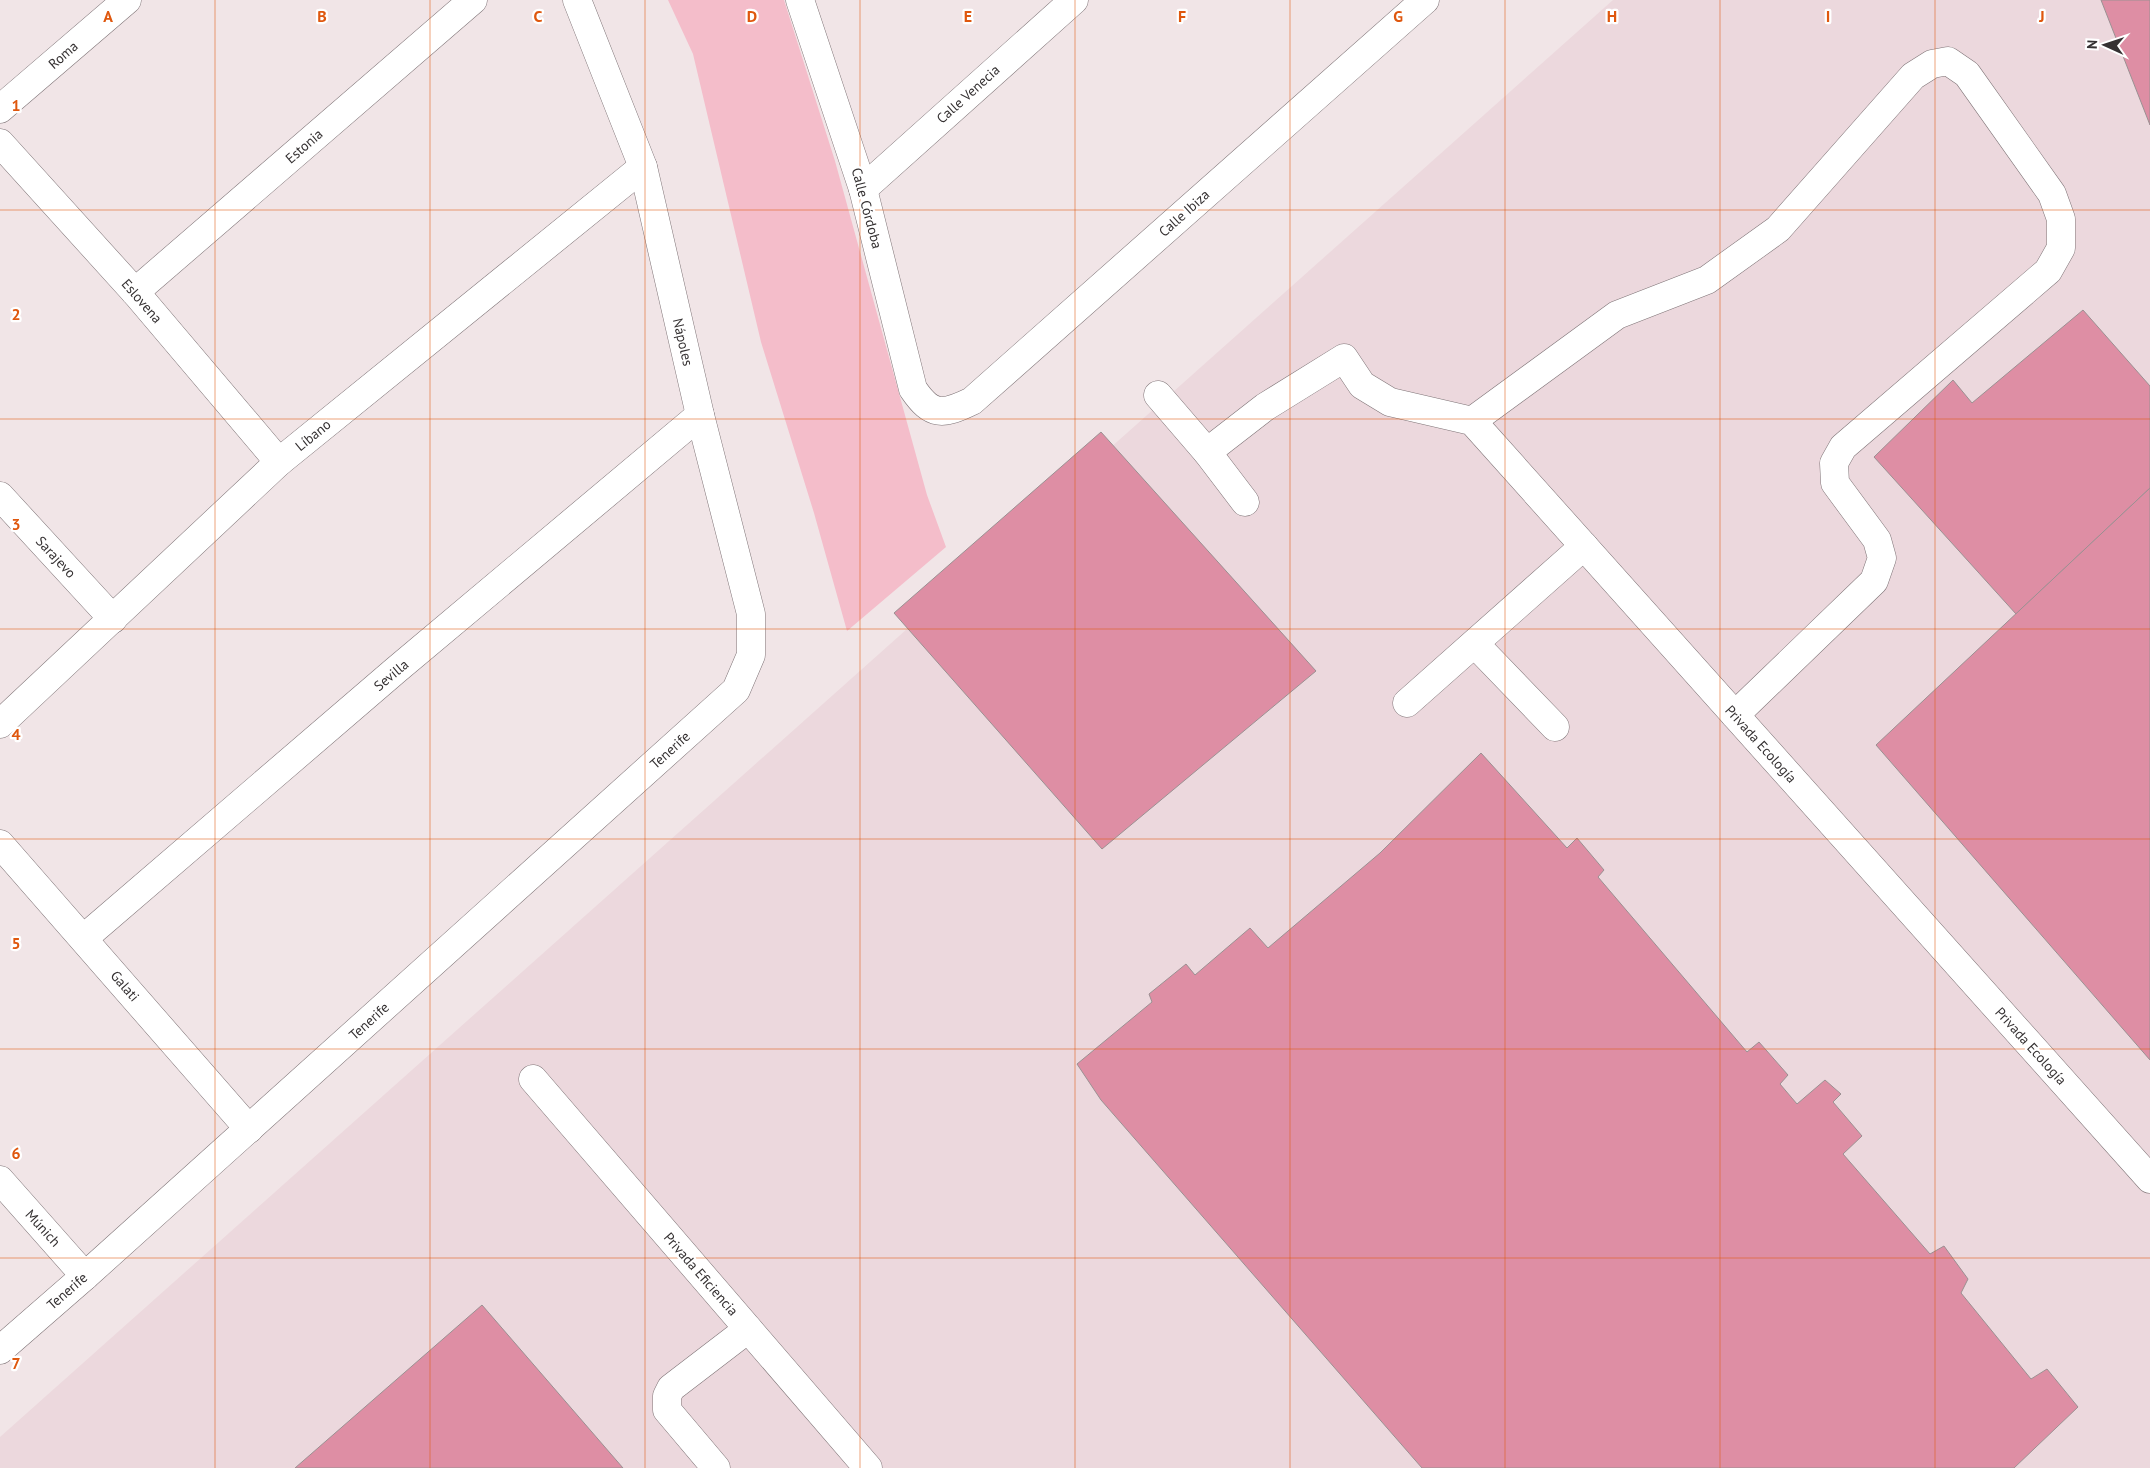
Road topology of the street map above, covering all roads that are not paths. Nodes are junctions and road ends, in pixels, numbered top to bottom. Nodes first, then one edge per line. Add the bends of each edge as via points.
1 (127, 0) edge
2 (473, 0) edge
3 (577, 0) edge
4 (800, 0) edge
5 (1074, 0) edge
6 (1425, 0) edge
7 (0, 109) edge
8 (0, 143) edge
9 (643, 167) junction
10 (863, 189) junction
11 (135, 292) junction
12 (1158, 395) dead end
13 (936, 411) joint
14 (700, 415) junction
15 (1472, 421) junction
16 (1207, 452) junction
17 (280, 462) junction
18 (0, 496) edge
19 (1245, 502) dead end
20 (1584, 546) junction
21 (113, 618) junction
22 (1475, 644) junction
23 (736, 690) joint
24 (1407, 703) dead end
25 (1735, 715) junction
26 (0, 724) edge
27 (1555, 727) dead end
28 (0, 844) edge
29 (84, 938) junction
30 (533, 1079) dead end
31 (249, 1129) junction
32 (2150, 1179) edge
33 (0, 1180) edge
34 (85, 1276) junction
35 (748, 1329) junction
36 (0, 1350) edge
37 (716, 1468) edge
38 (868, 1468) edge

1 - 7 street, Roma
2 - 11 street, Estonia
3 - 9 street, Nápoles
4 - 10 street, Calle Córdoba
5 - 10 street, Calle Venecia
6 - 13 street, Calle Ibiza via 972,401 951,411
8 - 11 street, Eslovena
9 - 14 street, Nápoles
9 - 17 street, Líbano
10 - 13 street, Calle Córdoba via 913,389 924,405
11 - 17 street, Eslovena
12 - 16 street
14 - 23 street, Nápoles via 751,614 751,655
14 - 29 street, Sevilla
15 - 16 street via 1390,402 1362,385 1344,358 1265,407
15 - 20 street, Privada Ecología
15 - 25 street via 1617,315 1707,280 1778,229 1913,76 1932,64 1948,62 1967,74 2052,194 2061,220 2061,248 2048,270 1843,447 1834,463 1835,482 1878,540 1882,558 1874,581
16 - 19 street
17 - 21 street, Líbano
18 - 21 street, Sarajevo
20 - 22 street
20 - 25 street, Privada Ecología
21 - 26 street, Líbano
22 - 24 street
22 - 27 street
23 - 31 street, Tenerife
25 - 32 street, Privada Ecología
28 - 29 street, Galati
29 - 31 street, Galati
30 - 35 street, Privada Eficiencia
31 - 34 street, Tenerife
33 - 34 street, Múnich
34 - 36 street, Tenerife
35 - 37 street via 671,1388 667,1396 667,1410
35 - 38 street, Privada Eficiencia

